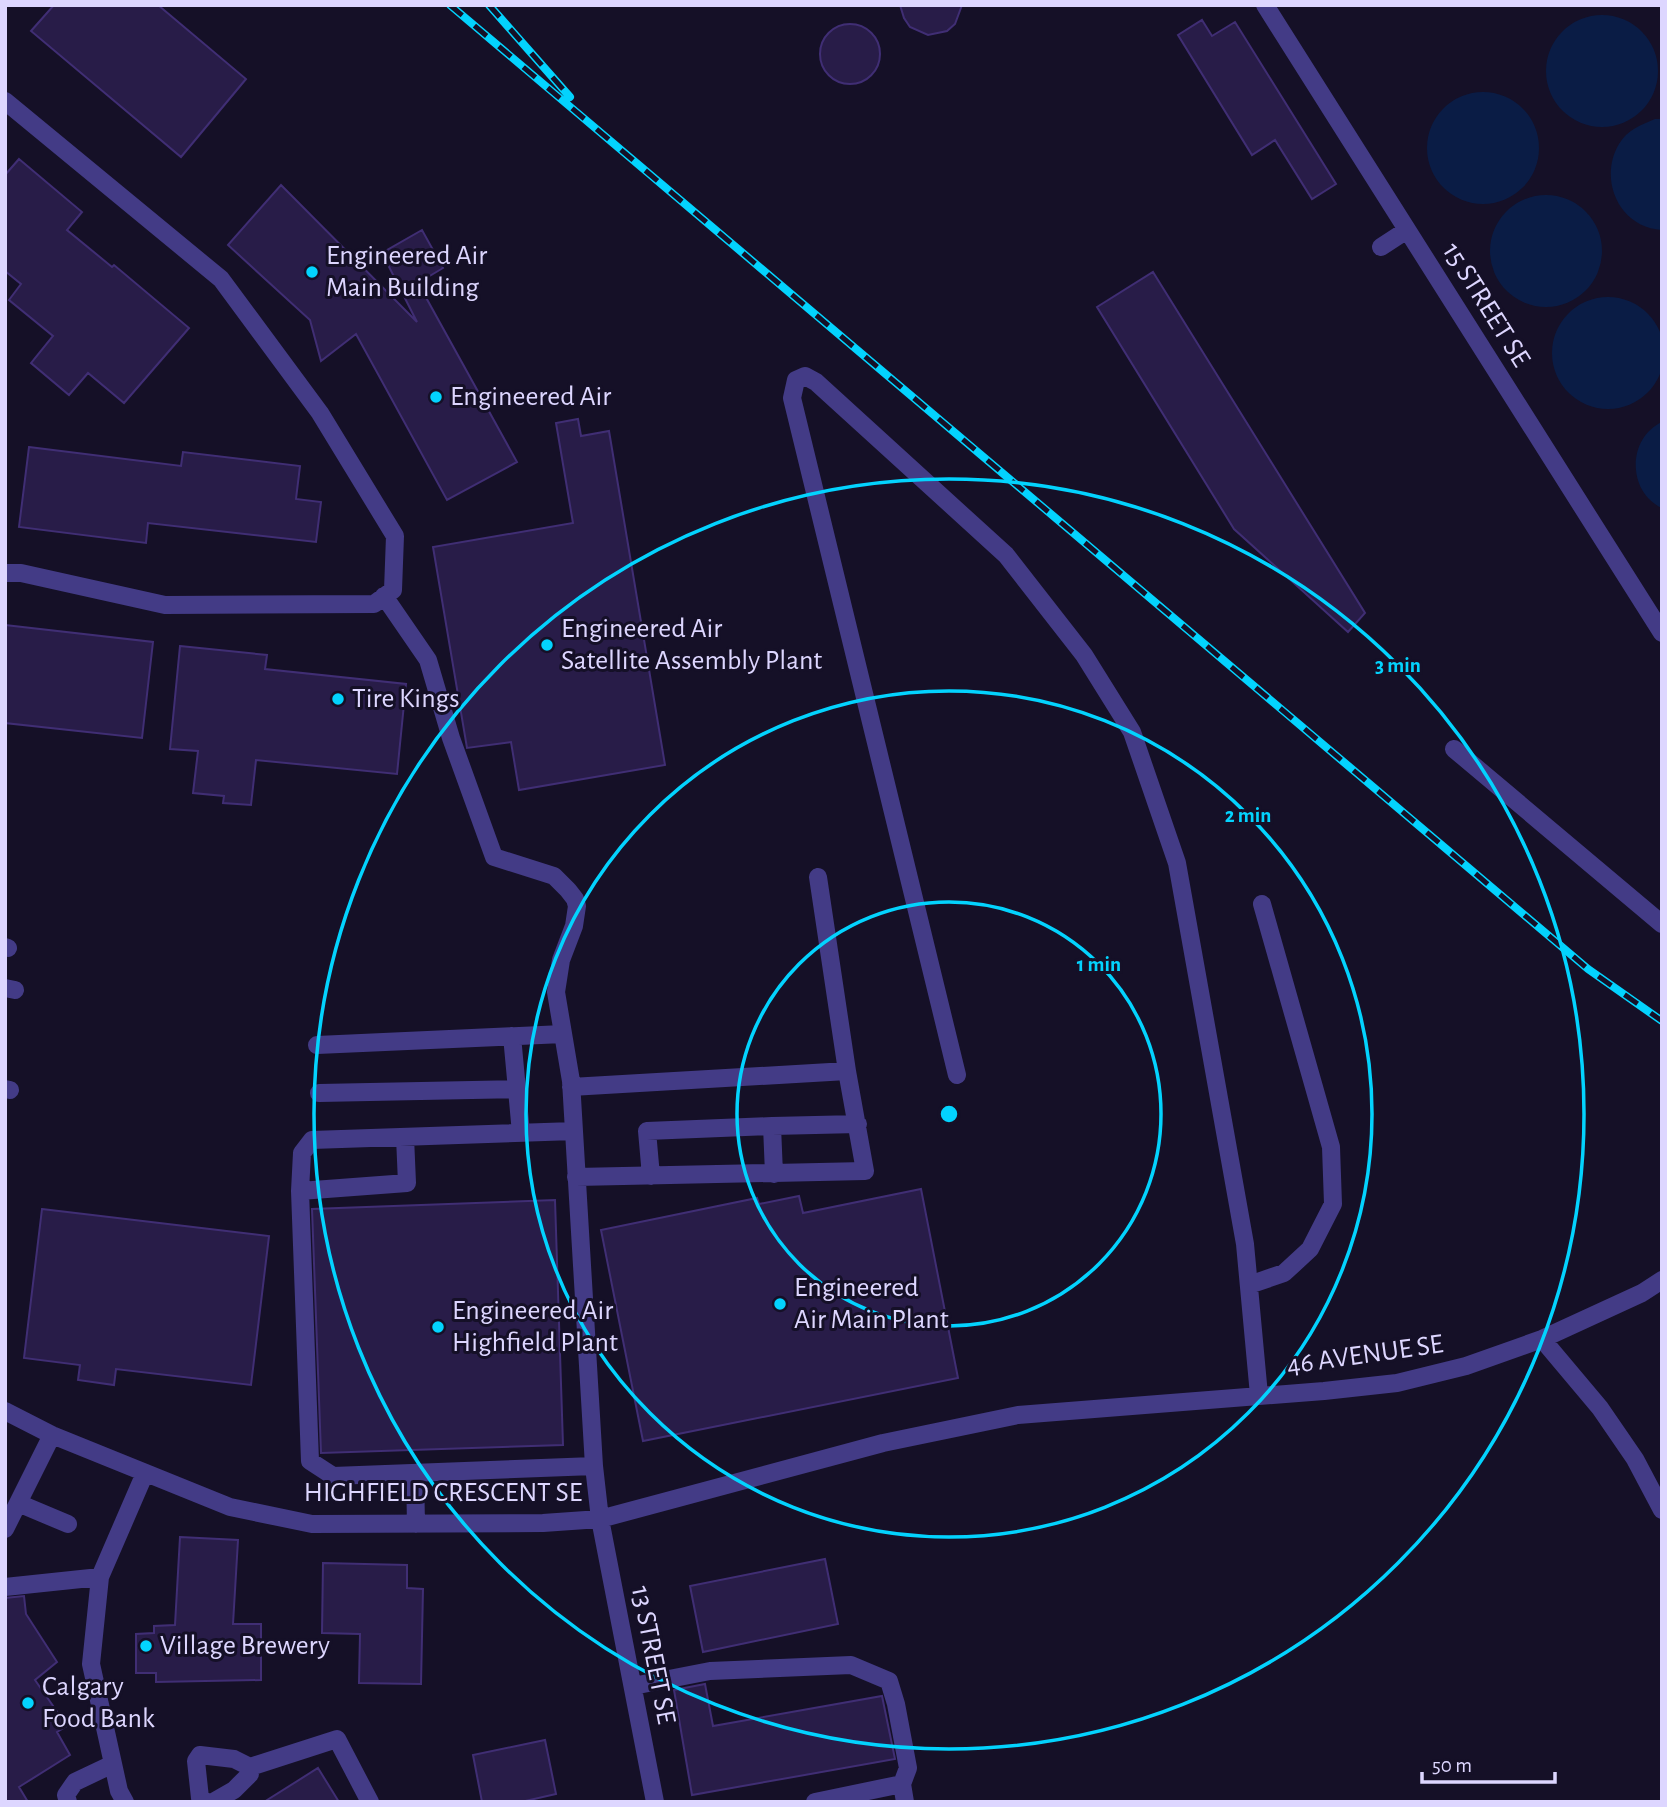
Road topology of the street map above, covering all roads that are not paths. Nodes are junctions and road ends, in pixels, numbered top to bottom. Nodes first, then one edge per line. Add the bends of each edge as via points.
1 (1265, 5) edge
2 (5, 101) edge
3 (1407, 230) junction
4 (1381, 247) dead end
5 (5, 573) edge
6 (384, 596) junction
7 (1656, 612) edge
8 (1662, 633) edge
9 (1454, 749) dead end
10 (818, 877) dead end
11 (1262, 904) dead end
12 (1662, 924) edge
13 (563, 1034) junction
14 (512, 1036) junction
15 (317, 1045) dead end
16 (847, 1071) junction
17 (957, 1075) dead end
18 (571, 1087) junction
19 (517, 1089) junction
20 (319, 1093) dead end
21 (858, 1124) junction
22 (772, 1126) junction
23 (574, 1131) junction
24 (522, 1133) junction
25 (405, 1137) junction
26 (774, 1174) junction
27 (651, 1176) junction
28 (576, 1177) junction
29 (300, 1191) junction
30 (1662, 1280) edge
31 (1249, 1285) junction
32 (1542, 1339) junction
33 (1259, 1395) junction
34 (5, 1411) edge
35 (1057, 1412) joint
36 (52, 1435) junction
37 (594, 1466) junction
38 (145, 1473) junction
39 (415, 1473) junction
40 (18, 1503) junction
41 (1662, 1510) edge
42 (600, 1519) junction
43 (68, 1524) dead end
44 (416, 1524) junction
45 (5, 1529) edge
46 (100, 1577) junction
47 (5, 1587) edge
48 (633, 1686) junction
49 (113, 1764) junction
50 (250, 1767) junction
51 (904, 1793) edge
52 (203, 1801) edge
53 (68, 1802) edge
54 (125, 1802) edge
55 (370, 1802) edge
56 (655, 1802) edge
57 (815, 1802) edge

1 - 3 street, 15 STREET SE
2 - 6 street via 221,279 320,413 395,536 393,590
3 - 4 street
3 - 7 street, 15 STREET SE
5 - 6 street via 165,605 374,604
6 - 13 street, 13 STREET SE via 428,660 494,857 554,876 575,898 573,926 556,992
7 - 8 street, 15 STREET SE
9 - 12 street
10 - 16 street
11 - 31 street via 1331,1147 1333,1204 1310,1250 1284,1273
13 - 14 street
13 - 18 street, 13 STREET SE
14 - 15 street
14 - 19 street
16 - 18 street
16 - 21 street
17 - 31 street via 792,398 796,380 805,376 1006,555 1084,655 1132,732 1178,863
18 - 23 street, 13 STREET SE
19 - 20 street
19 - 24 street
21 - 22 street
21 - 26 street via 865,1171
22 - 26 street
22 - 27 street via 647,1131
23 - 24 street
23 - 28 street, 13 STREET SE
24 - 25 street
25 - 29 street via 312,1140 302,1153
25 - 29 street via 407,1183
26 - 27 street
27 - 28 street
28 - 37 street, 13 STREET SE
29 - 39 street via 310,1461 333,1476
30 - 32 street, 46 AVENUE SE
31 - 33 street
32 - 33 street, 46 AVENUE SE via 1466,1366 1397,1382
32 - 41 street via 1600,1408
33 - 35 street, 46 AVENUE SE
34 - 36 street, HIGHFIELD CRESCENT SE
35 - 42 street, HIGHFIELD CRESCENT SE via 1017,1415 883,1443
36 - 38 street, HIGHFIELD CRESCENT SE
36 - 40 street
37 - 39 street
37 - 42 street, 13 STREET SE
38 - 44 street, HIGHFIELD CRESCENT SE via 230,1507 312,1524
38 - 46 street
39 - 44 street
40 - 43 street
40 - 45 street
42 - 44 street, HIGHFIELD CRESCENT SE
42 - 48 street, 13 STREET SE
46 - 47 street
46 - 49 street via 91,1664
48 - 51 street via 710,1671 851,1665 889,1681 908,1768
48 - 56 street, 13 STREET SE
49 - 53 street via 75,1782 66,1796
49 - 54 street
50 - 52 street via 250,1774 234,1790
50 - 52 street via 234,1759 200,1755 196,1761
50 - 55 street via 337,1739
51 - 57 street

